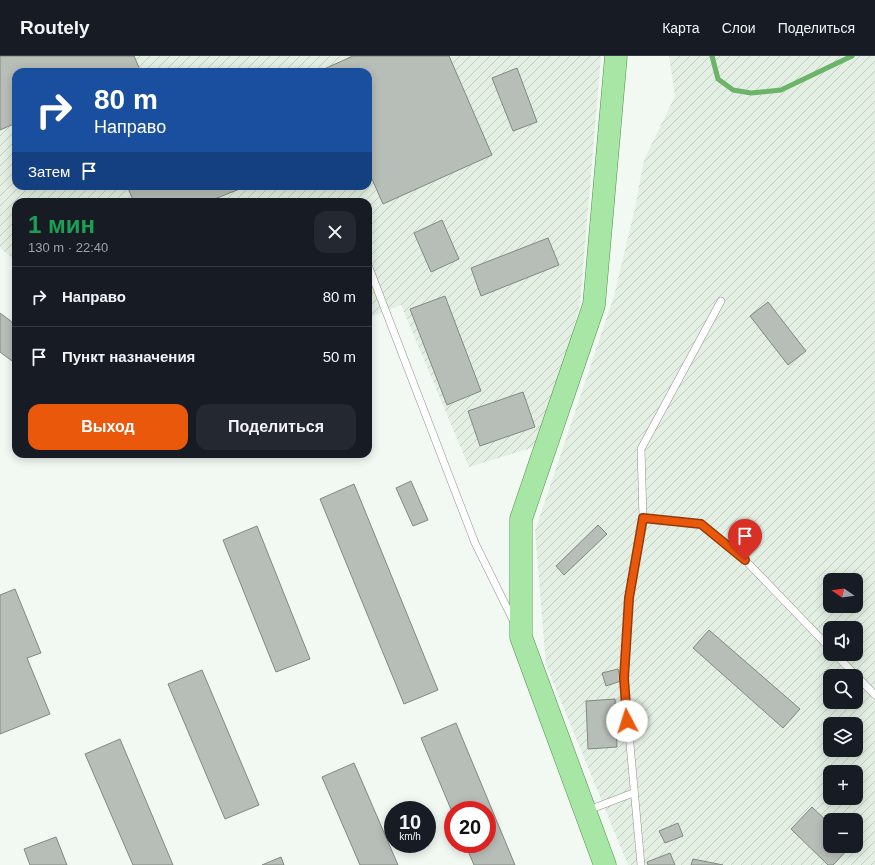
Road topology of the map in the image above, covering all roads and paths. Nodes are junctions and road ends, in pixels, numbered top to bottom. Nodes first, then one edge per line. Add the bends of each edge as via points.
1 (616, 56) edge
2 (372, 275) edge
3 (721, 301) dead end
4 (643, 518) junction
5 (521, 637) junction
6 (823, 641) edge
7 (843, 661) edge
8 (875, 695) edge
9 (633, 793) junction
10 (585, 811) junction
11 (605, 865) edge
12 (641, 865) edge

1 - 5 main road via 594,305 521,519
2 - 5 lane via 475,543
3 - 4 lane via 641,449
4 - 6 lane via 701,524 745,560
4 - 9 lane via 629,598 624,678
5 - 10 main road
7 - 8 lane
9 - 10 lane
9 - 12 lane
10 - 11 main road

